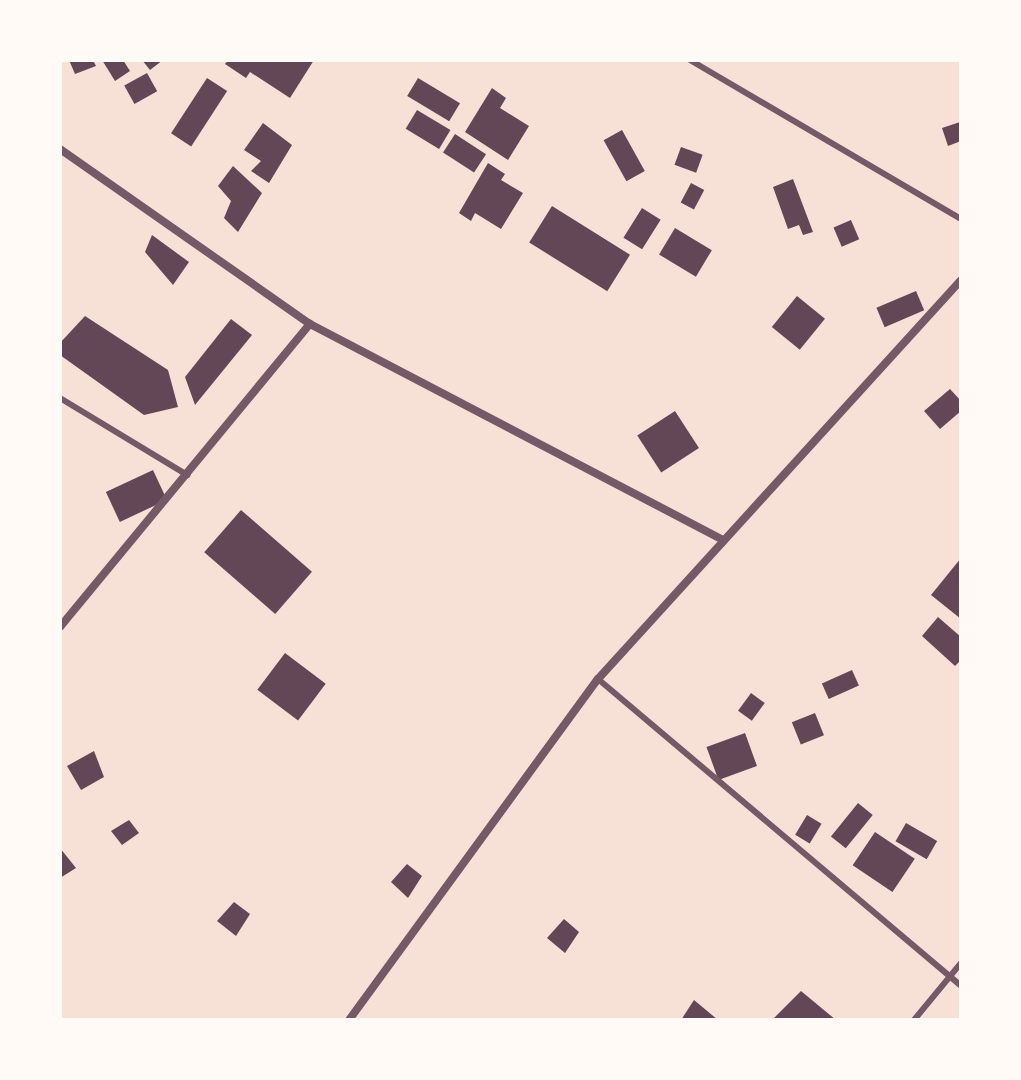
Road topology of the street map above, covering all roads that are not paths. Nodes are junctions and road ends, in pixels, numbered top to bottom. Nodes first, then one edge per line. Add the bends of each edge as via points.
1 (690, 60) edge
2 (60, 149) edge
3 (961, 219) edge
4 (961, 280) edge
5 (310, 324) junction
6 (60, 398) edge
7 (187, 475) junction
8 (722, 539) junction
9 (60, 627) edge
10 (598, 679) junction
11 (961, 963) edge
12 (948, 978) junction
13 (961, 986) edge
14 (349, 1020) edge
15 (914, 1020) edge

1 - 3 lane
2 - 5 street
4 - 8 street
5 - 7 street
5 - 8 street
6 - 7 lane
7 - 9 street
8 - 10 street
10 - 12 lane
10 - 14 street
11 - 12 lane
12 - 13 lane
12 - 15 lane

